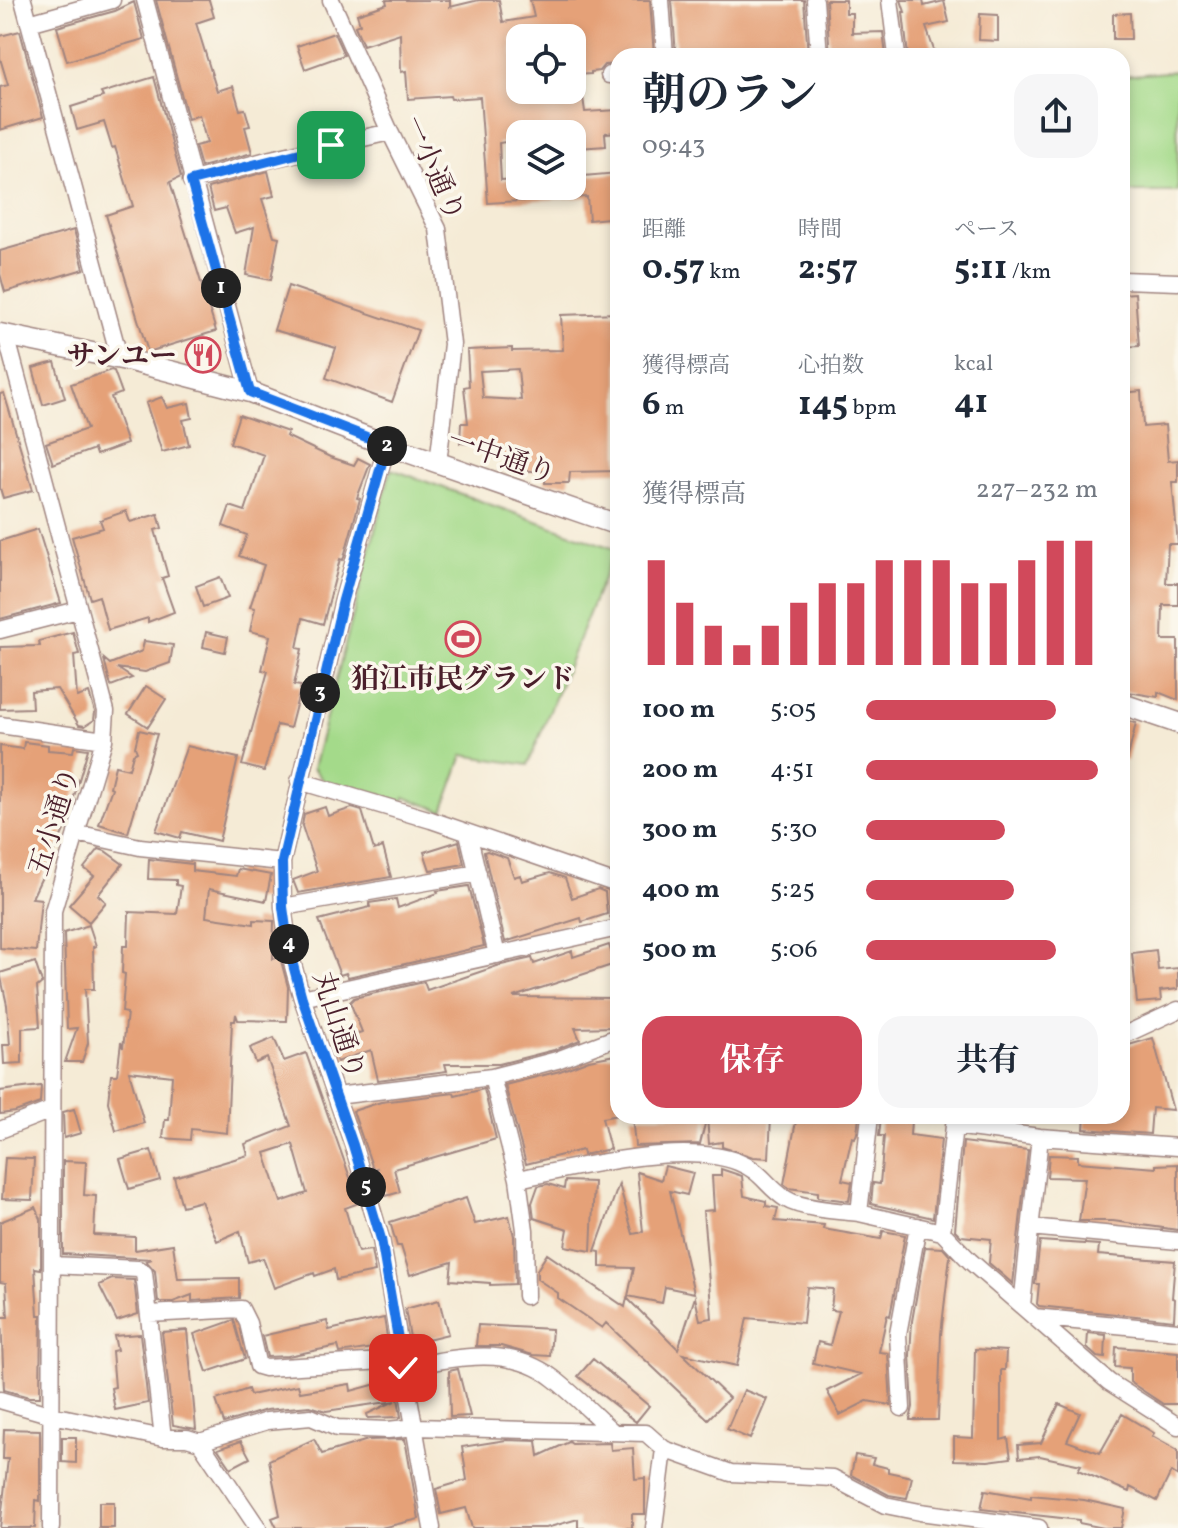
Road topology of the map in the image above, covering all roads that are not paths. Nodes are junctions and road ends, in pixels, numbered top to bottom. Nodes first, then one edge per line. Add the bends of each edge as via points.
1 (23, 0) edge
2 (112, 0) edge
3 (145, 0) edge
4 (331, 0) edge
5 (661, 0) edge
6 (815, 0) edge
7 (890, 0) edge
8 (29, 23) junction
9 (664, 48) edge
10 (818, 48) edge
11 (896, 48) edge
12 (390, 132) junction
13 (191, 181) junction
14 (1130, 280) edge
15 (1178, 282) edge
16 (3, 334) edge
17 (120, 360) junction
18 (250, 392) junction
19 (387, 445) junction
20 (438, 463) junction
21 (610, 522) edge
22 (78, 610) junction
23 (0, 630) edge
24 (1130, 707) edge
25 (1178, 723) edge
26 (0, 725) edge
27 (104, 740) junction
28 (299, 781) junction
29 (76, 833) junction
30 (468, 833) junction
31 (282, 862) junction
32 (478, 873) junction
33 (610, 882) edge
34 (283, 907) junction
35 (610, 930) edge
36 (497, 955) junction
37 (302, 998) junction
38 (1178, 1010) edge
39 (1130, 1032) edge
40 (610, 1040) edge
41 (492, 1077) junction
42 (336, 1096) junction
43 (51, 1110) junction
44 (869, 1124) edge
45 (954, 1124) edge
46 (970, 1124) edge
47 (0, 1130) edge
48 (1040, 1137) junction
49 (1178, 1147) edge
50 (518, 1179) junction
51 (859, 1213) junction
52 (918, 1226) junction
53 (1030, 1227) junction
54 (942, 1232) junction
55 (1178, 1241) edge
56 (52, 1265) junction
57 (526, 1296) dead end
58 (1028, 1311) junction
59 (149, 1314) junction
60 (1178, 1331) edge
61 (402, 1364) junction
62 (0, 1400) edge
63 (902, 1408) dead end
64 (52, 1415) junction
65 (1178, 1426) edge
66 (415, 1427) junction
67 (613, 1432) junction
68 (163, 1438) junction
69 (200, 1442) junction
70 (664, 1449) junction
71 (919, 1520) edge
72 (51, 1528) edge
73 (258, 1528) edge
74 (432, 1528) edge
75 (654, 1528) edge
76 (1039, 1528) edge

1 - 8 street
2 - 8 street
3 - 13 street
4 - 12 street, 一小通り
5 - 9 street
6 - 10 street
7 - 11 street
8 - 17 street
12 - 13 street
12 - 20 street, 一小通り via 438,229 452,344
13 - 18 street
14 - 15 street
16 - 17 street, 一中通り
16 - 22 street, 五小通り
17 - 18 street, 一中通り
18 - 19 street, 一中通り
19 - 20 street, 一中通り
19 - 28 street, 丸山通り
20 - 21 street, 一中通り
22 - 23 street
22 - 27 street, 五小通り via 106,711
24 - 25 street
26 - 27 street
27 - 29 street, 五小通り
28 - 30 street
28 - 31 street, 丸山通り
29 - 31 street via 140,847
29 - 43 street, 五小通り via 53,911
30 - 32 street
30 - 33 street
31 - 34 street, 丸山通り
32 - 34 street
32 - 36 street
34 - 37 street, 丸山通り
35 - 36 street
36 - 37 street
37 - 42 street, 丸山通り
38 - 39 street
40 - 41 street
41 - 42 street
41 - 50 street
42 - 61 street, 丸山通り via 381,1239
43 - 47 street
43 - 56 street, 五小通り
44 - 51 street
45 - 54 street
46 - 48 street
48 - 49 street
48 - 53 street
50 - 51 street via 579,1166 711,1154 763,1175 790,1202
50 - 57 street
51 - 52 street
52 - 54 street
52 - 63 street via 898,1334
53 - 55 street
53 - 58 street
54 - 58 street
56 - 59 street via 138,1269 144,1273
56 - 64 street, 五小通り
58 - 60 street
58 - 65 street via 1109,1382
59 - 61 street via 241,1309 258,1366 265,1368
59 - 68 street
61 - 66 street, 丸山通り
61 - 67 street via 495,1355 521,1362 552,1377
62 - 64 street
64 - 68 street
64 - 72 street, 五小通り
66 - 67 street
66 - 69 street via 337,1428 311,1417 267,1421
66 - 74 street, 丸山通り
67 - 70 street via 646,1433
68 - 69 street
69 - 73 street
70 - 71 street via 731,1473 833,1478
70 - 75 street
71 - 76 street

